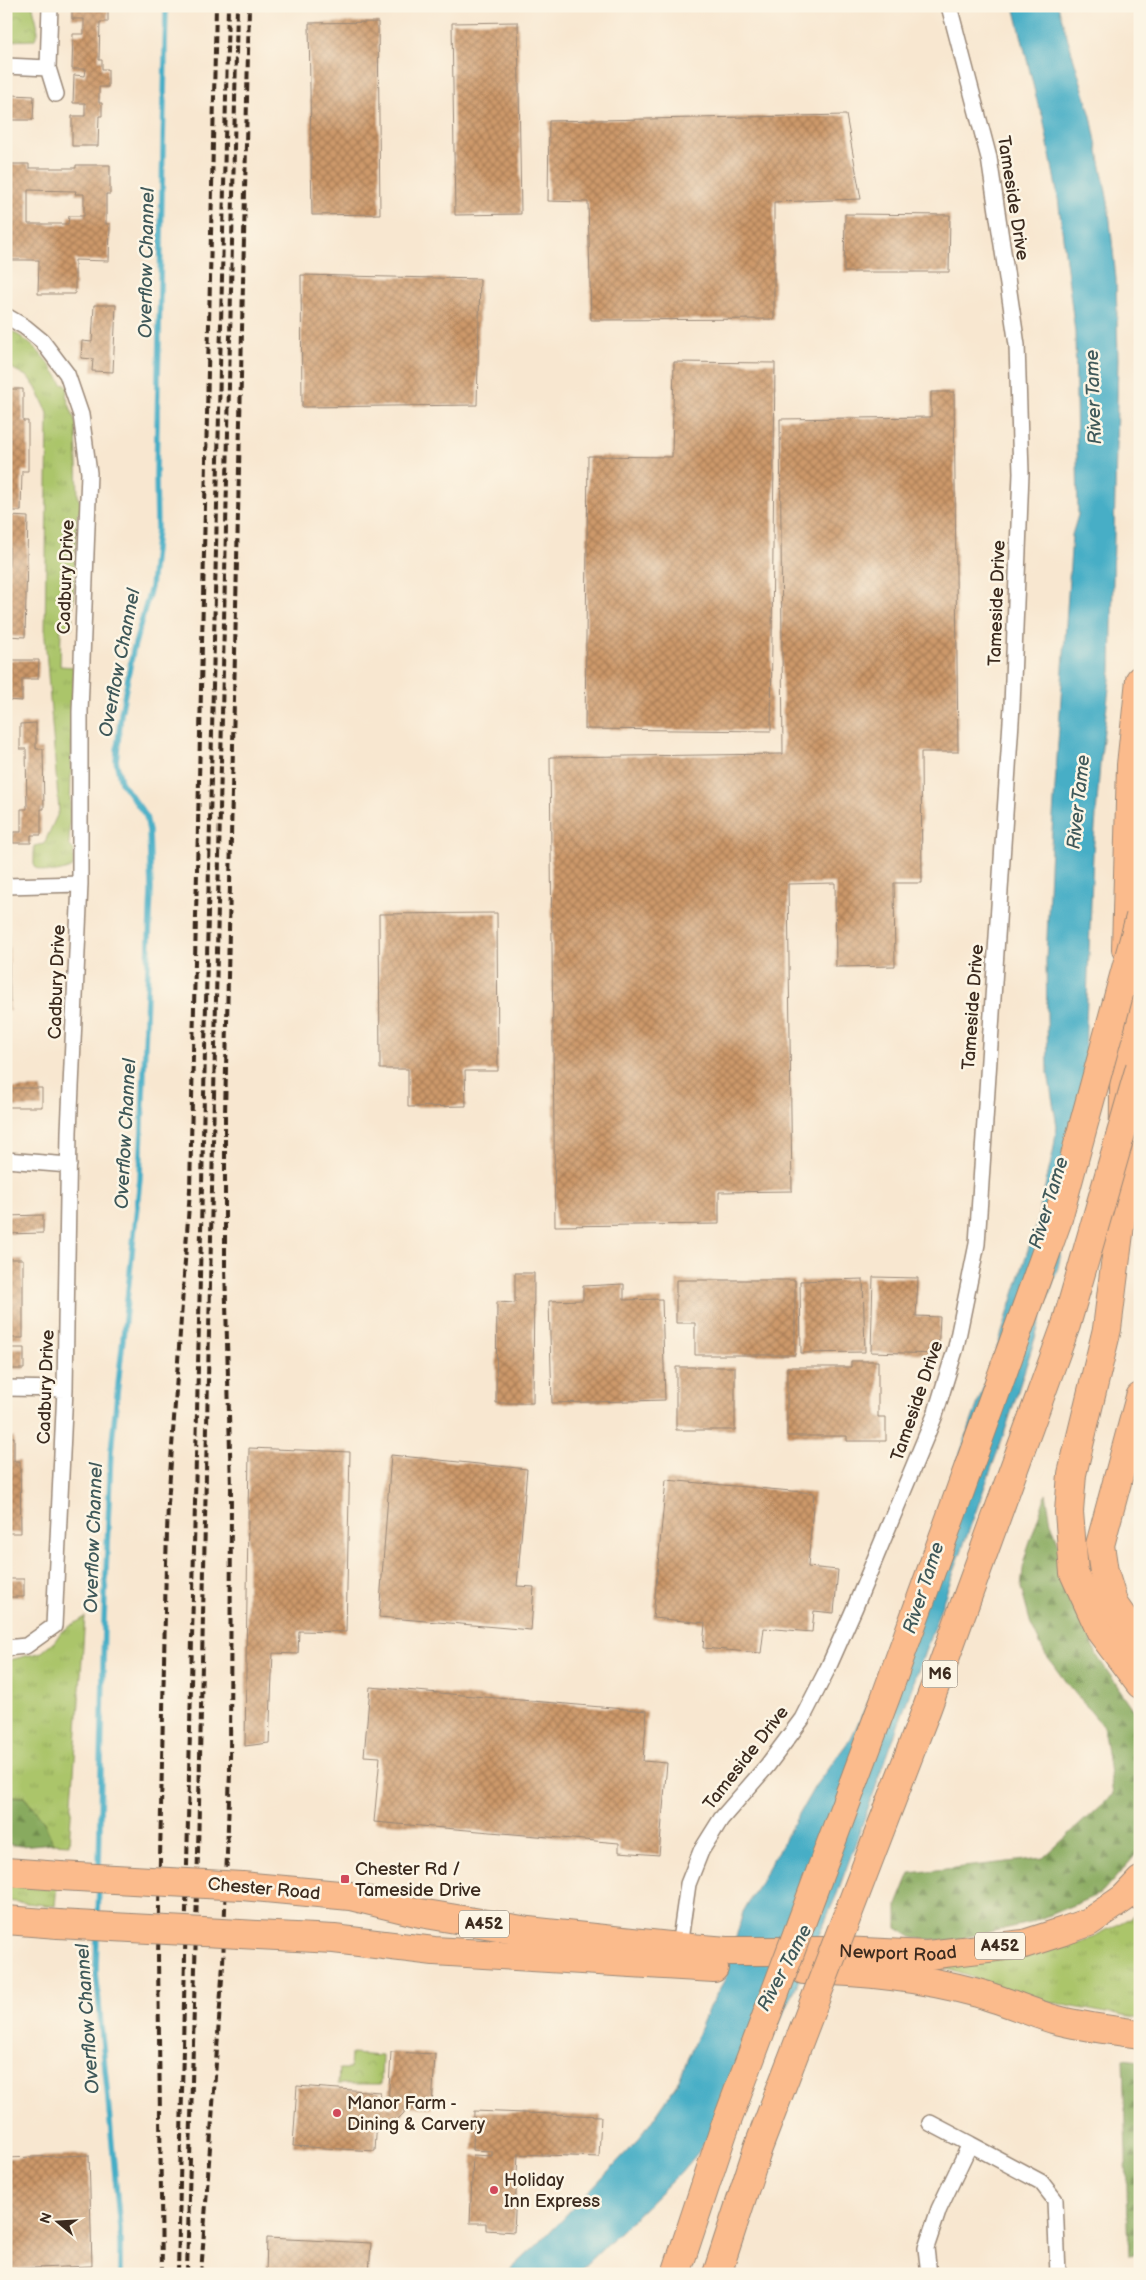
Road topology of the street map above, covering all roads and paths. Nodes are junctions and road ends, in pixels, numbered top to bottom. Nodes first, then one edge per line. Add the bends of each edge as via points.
1 (50, 6) edge
2 (949, 6) edge
3 (6, 66) edge
4 (48, 68) junction
5 (56, 94) dead end
6 (6, 316) edge
7 (1140, 680) edge
8 (80, 884) junction
9 (6, 886) edge
10 (1140, 918) edge
11 (1140, 1067) edge
12 (6, 1160) edge
13 (69, 1165) junction
14 (6, 1388) edge
15 (65, 1388) junction
16 (1140, 1397) edge
17 (1140, 1642) edge
18 (6, 1648) edge
19 (1140, 1684) edge
20 (6, 1872) edge
21 (1140, 1881) edge
22 (6, 1920) edge
23 (679, 1947) junction
24 (726, 1960) junction
25 (843, 1961) junction
26 (1140, 2034) edge
27 (930, 2123) dead end
28 (970, 2144) junction
29 (676, 2274) edge
30 (717, 2274) edge
31 (929, 2274) edge
32 (1058, 2274) edge

1 - 4 street
2 - 23 street, Tameside Drive via 989,158 1016,345 1021,473 1012,706 977,1244 956,1347 935,1415 856,1607 802,1719 721,1819 701,1851 688,1884
3 - 4 street
4 - 5 street
6 - 8 street, Cadbury Drive via 42,341 67,374 82,415 88,460 80,712
7 - 19 highway via 1131,765 1122,1095 1123,1201 1107,1329 1072,1474 1069,1512 1074,1573 1101,1632
8 - 9 street
8 - 13 street, Cadbury Drive
10 - 29 highway, M6, bridge via 1057,1222 886,1696 723,2132
11 - 30 highway, M6, bridge via 1066,1325 927,1708 758,2148
12 - 13 street
13 - 15 street, Cadbury Drive
14 - 15 street
15 - 18 street, Cadbury Drive via 54,1626 26,1646
16 - 17 highway via 1100,1545 1114,1605
20 - 23 highway, Chester Road / A452, bridge via 350,1896 420,1913 528,1931
21 - 25 highway, Newport Road / A452 via 1124,1898 1089,1922 1024,1944
22 - 24 highway, A452, bridge via 334,1940 434,1951
23 - 24 highway, Chester Road / A452
24 - 25 highway, Newport Road / A452, bridge
25 - 26 highway, Newport Road / A452 via 974,1992 1062,2021
27 - 28 street
28 - 31 street via 939,2208 926,2248
28 - 32 street via 1041,2182 1055,2200

